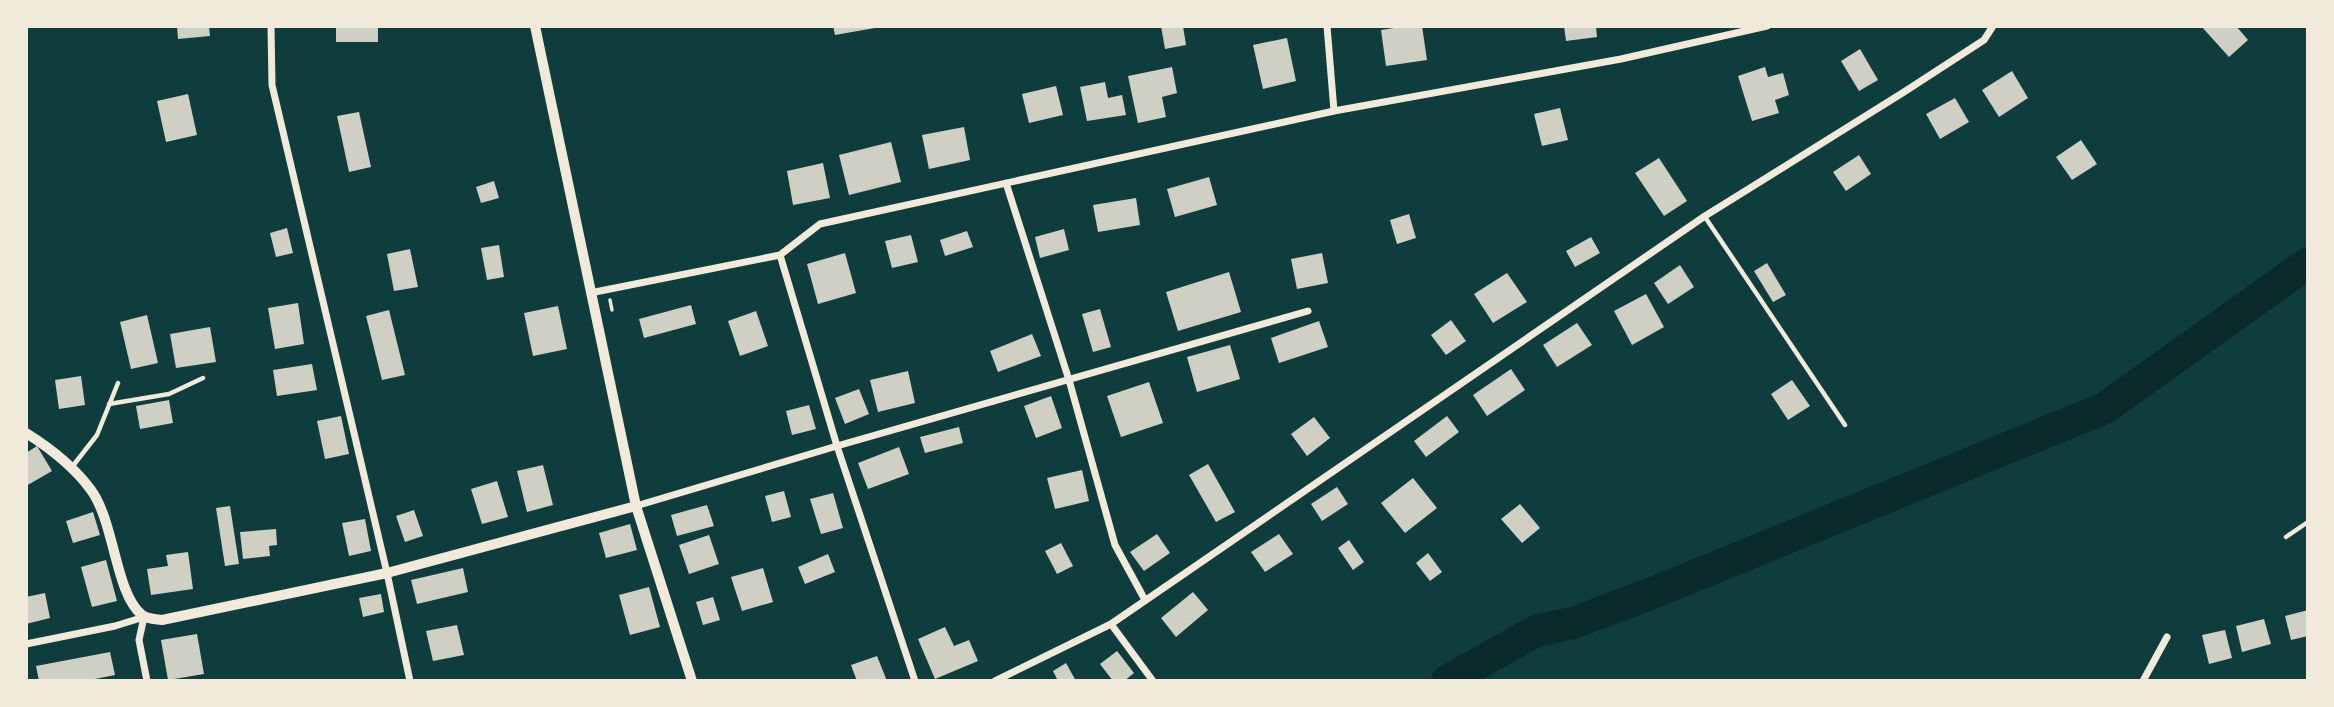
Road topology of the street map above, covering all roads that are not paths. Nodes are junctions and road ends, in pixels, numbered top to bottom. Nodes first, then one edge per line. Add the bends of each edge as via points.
1 (271, 26) edge
2 (535, 26) edge
3 (1327, 26) edge
4 (1768, 26) edge
5 (1993, 26) edge
6 (1334, 111) junction
7 (1006, 183) junction
8 (1705, 216) junction
9 (780, 255) junction
10 (590, 292) junction
11 (1308, 311) dead end
12 (203, 377) dead end
13 (1069, 380) junction
14 (118, 383) dead end
15 (110, 404) junction
16 (1845, 425) dead end
17 (26, 433) edge
18 (837, 446) junction
19 (71, 468) junction
20 (636, 506) junction
21 (2308, 522) edge
22 (2286, 537) dead end
23 (387, 573) junction
24 (1145, 600) junction
25 (144, 617) junction
26 (1111, 624) junction
27 (2167, 637) dead end
28 (26, 644) edge
29 (147, 681) edge
30 (410, 681) edge
31 (692, 681) edge
32 (915, 681) edge
33 (995, 681) edge
34 (1153, 681) edge
35 (2143, 681) edge

1 - 23 street via 272,85
2 - 10 street
3 - 6 street
4 - 6 street via 1621,59
5 - 8 street via 1984,40
6 - 7 street
7 - 9 street via 820,224
7 - 13 street
8 - 16 lane
8 - 24 street
9 - 10 street
9 - 18 street
10 - 20 street
11 - 13 street
12 - 15 lane via 169,394
13 - 18 street
13 - 24 street via 1115,545
14 - 15 lane
15 - 19 lane via 97,435
17 - 19 street
18 - 20 street
18 - 32 street
19 - 25 street via 92,491 106,520 129,601
20 - 23 street
20 - 31 street
21 - 22 lane
23 - 25 street via 162,620
23 - 30 street
24 - 26 street
25 - 28 street
25 - 29 street via 139,640
26 - 33 street
26 - 34 street
27 - 35 street

